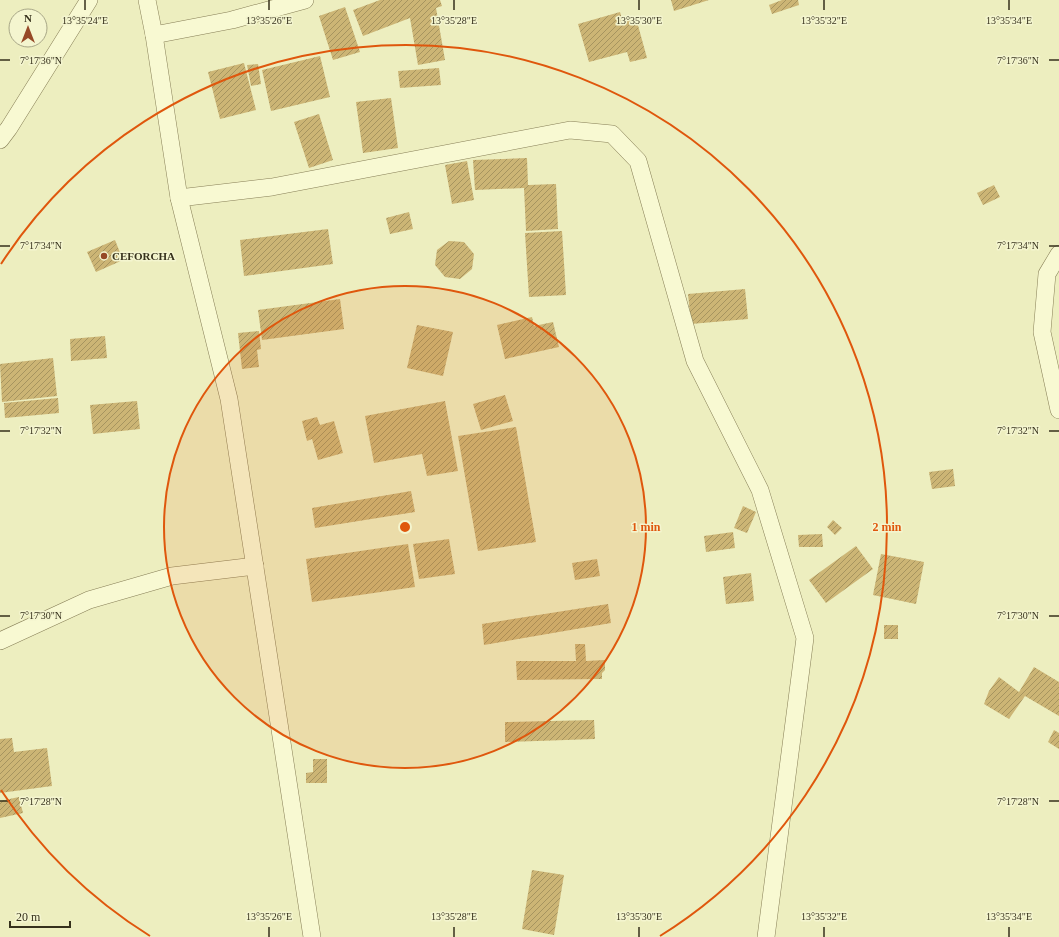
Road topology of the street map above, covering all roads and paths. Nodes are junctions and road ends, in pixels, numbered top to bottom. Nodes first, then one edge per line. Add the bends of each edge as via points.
1 (89, 0) edge
2 (148, 0) edge
3 (306, 0) edge
4 (154, 35) junction
5 (0, 140) edge
6 (179, 198) junction
7 (1059, 254) edge
8 (1059, 410) edge
9 (255, 566) junction
10 (0, 641) edge
11 (312, 937) edge
12 (766, 937) edge

1 - 5 street
2 - 4 street
3 - 4 street via 232,20
4 - 6 street
6 - 9 street via 229,398
6 - 12 street via 272,187 570,130 612,134 638,161 695,361 760,490 805,638
7 - 8 street via 1047,274 1042,332
9 - 10 street via 172,576 89,600
9 - 11 street

